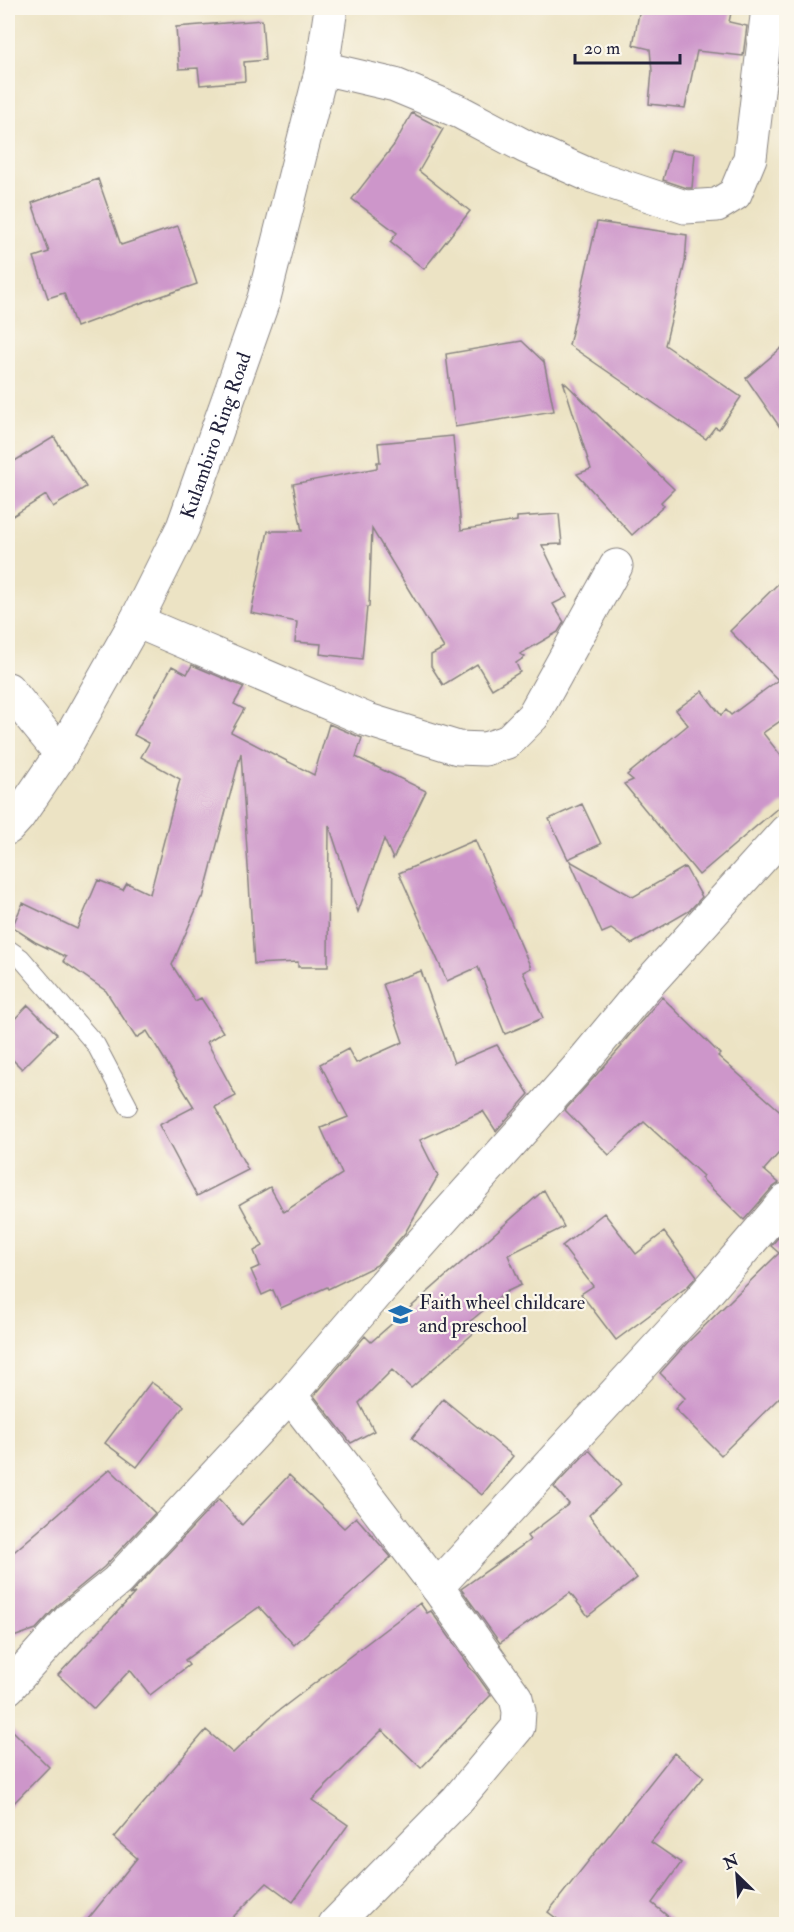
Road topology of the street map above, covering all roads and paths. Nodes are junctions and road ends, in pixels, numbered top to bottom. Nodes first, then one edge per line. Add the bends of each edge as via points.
1 (331, 8) edge
2 (768, 8) edge
3 (322, 68) junction
4 (616, 566) dead end
5 (136, 621) junction
6 (8, 689) edge
7 (61, 754) junction
8 (8, 828) edge
9 (786, 831) edge
10 (8, 949) edge
11 (128, 1106) dead end
12 (786, 1200) edge
13 (290, 1395) junction
14 (437, 1587) junction
15 (8, 1688) edge
16 (335, 1924) edge

1 - 3 street, Kulambiro Ring Road
2 - 3 street via 750,158 735,194 717,205 685,207 589,175 406,90
3 - 5 street, Kulambiro Ring Road via 264,298 183,527
4 - 5 street via 533,717 507,742 485,748 458,748 368,720
5 - 7 street, Kulambiro Ring Road
6 - 7 street
7 - 8 street, Kulambiro Ring Road
9 - 13 street
10 - 11 lane via 21,958 96,1044
12 - 14 street via 691,1311
13 - 14 street
13 - 15 street via 125,1572 70,1619
14 - 16 street via 516,1698 518,1727 457,1800

